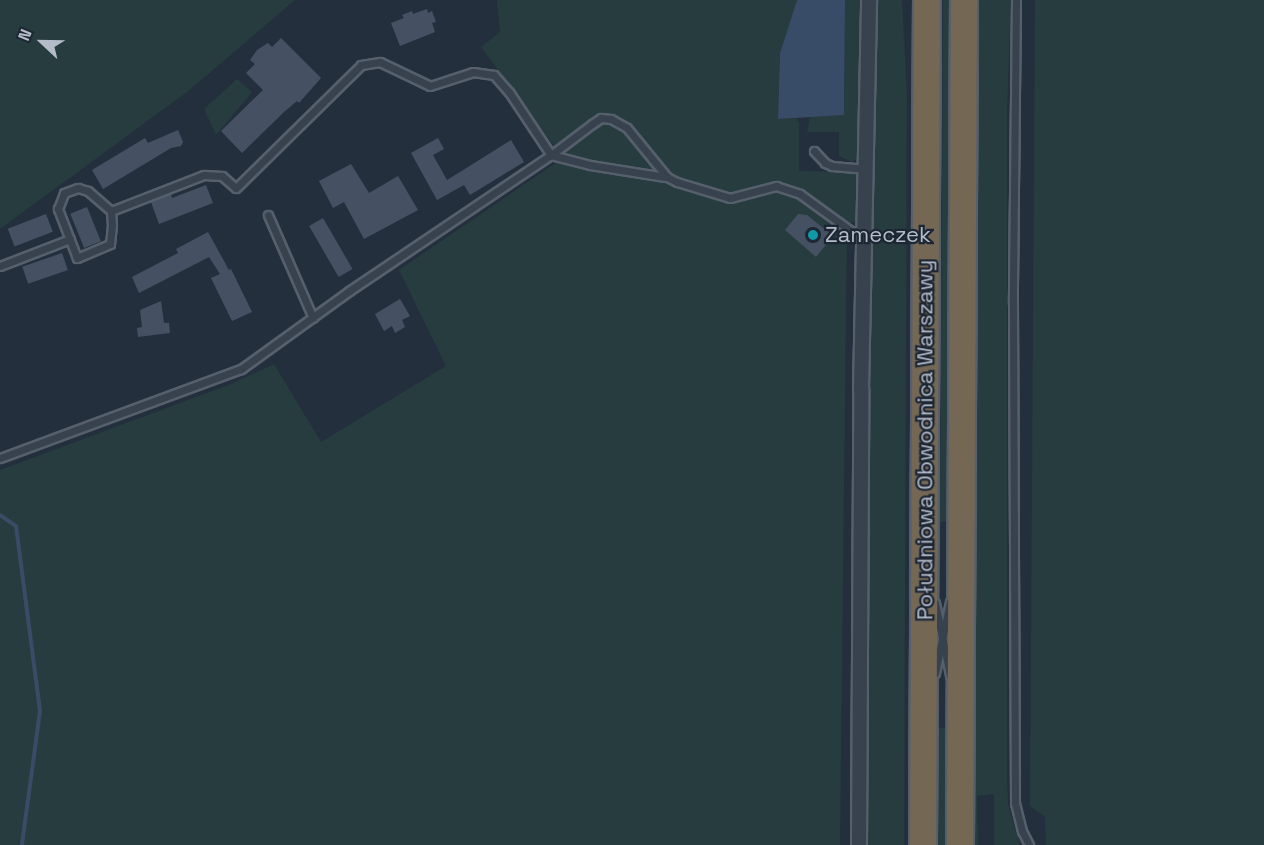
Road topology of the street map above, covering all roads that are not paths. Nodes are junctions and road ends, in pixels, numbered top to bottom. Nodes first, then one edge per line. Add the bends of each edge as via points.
1 (869, 0) edge
2 (927, 0) edge
3 (964, 0) edge
4 (1016, 0) edge
5 (814, 151) dead end
6 (550, 156) junction
7 (867, 169) junction
8 (667, 177) junction
9 (111, 211) junction
10 (268, 215) dead end
11 (865, 231) junction
12 (70, 239) junction
13 (0, 266) edge
14 (314, 318) junction
15 (0, 458) edge
16 (961, 549) junction
17 (924, 550) junction
18 (942, 638) junction
19 (923, 726) junction
20 (960, 727) junction
21 (859, 845) edge
22 (923, 845) edge
23 (960, 845) edge
24 (1029, 845) edge

1 - 7 street
2 - 17 highway, Południowa Obwodnica Warszawy
3 - 16 highway, Południowa Obwodnica Warszawy
4 - 24 lane via 1012,303 1014,803
5 - 7 lane via 825,164
6 - 8 lane
6 - 8 lane via 601,118 611,119 627,128
6 - 9 lane via 494,75 473,72 430,86 380,62 361,65 236,188 222,176 204,175
6 - 14 lane
7 - 11 street
8 - 11 lane via 730,198 769,186 783,187 800,194 851,231
9 - 12 lane via 110,244 77,258
9 - 12 lane via 83,189 64,193 58,209
10 - 14 lane
11 - 21 street
12 - 13 lane
14 - 15 lane via 242,369
16 - 18 lane
16 - 20 highway, Południowa Obwodnica Warszawy
17 - 18 lane
17 - 19 highway, Południowa Obwodnica Warszawy
18 - 19 lane
18 - 20 lane
19 - 22 highway, Południowa Obwodnica Warszawy
20 - 23 highway, Południowa Obwodnica Warszawy

